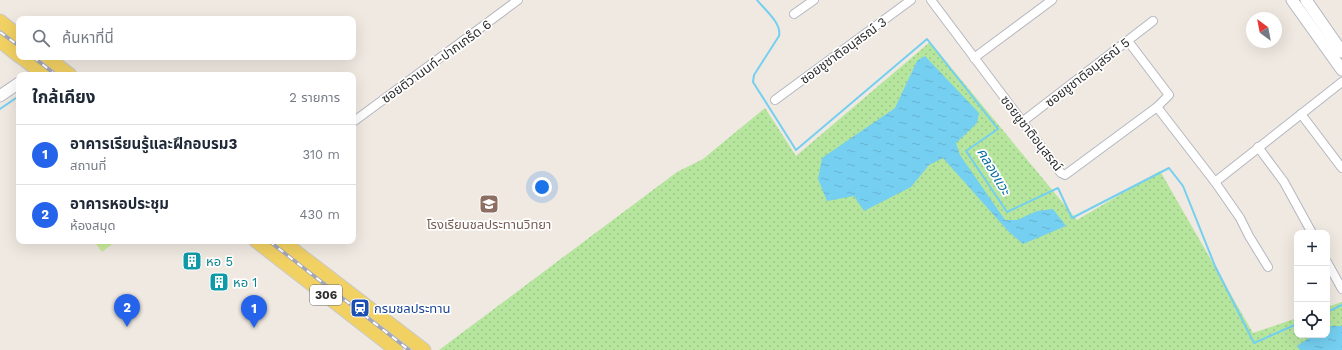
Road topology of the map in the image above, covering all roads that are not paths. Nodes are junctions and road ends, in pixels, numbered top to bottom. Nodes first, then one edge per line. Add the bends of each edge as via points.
1 (518, 0) edge
2 (814, 0) edge
3 (911, 0) edge
4 (931, 0) edge
5 (1052, 0) edge
6 (1292, 0) edge
7 (1306, 0) edge
8 (794, 14) dead end
9 (0, 21) edge
10 (1153, 21) dead end
11 (16, 34) edge
12 (0, 41) edge
13 (1128, 41) junction
14 (1342, 52) edge
15 (16, 53) edge
16 (974, 58) junction
17 (24, 60) edge
18 (50, 60) edge
19 (1342, 70) edge
20 (36, 72) edge
21 (66, 72) edge
22 (1342, 82) edge
23 (16, 85) edge
24 (0, 96) edge
25 (775, 100) dead end
26 (1157, 107) junction
27 (1301, 114) junction
28 (356, 120) edge
29 (1022, 122) junction
30 (1258, 147) junction
31 (1342, 168) edge
32 (1215, 182) junction
33 (1310, 230) edge
34 (260, 244) edge
35 (286, 244) edge
36 (1329, 266) edge
37 (1268, 267) dead end
38 (1342, 289) edge
39 (396, 350) edge
40 (424, 350) edge

1 - 28 street, ซอยติวานนท์-ปากเกร็ด 6
2 - 8 street
3 - 25 street, ซอยชูชาติอนุสรณ์ 3
4 - 16 street, ซอยชูชาติอนุสรณ์
5 - 16 street
6 - 19 main road
7 - 14 main road
9 - 11 main road
10 - 13 street, ซอยชูชาติอนุสรณ์ 5
12 - 15 main road
13 - 26 street via 1170,95
13 - 29 street, ซอยชูชาติอนุสรณ์ 5
16 - 29 street, ซอยชูชาติอนุสรณ์
17 - 20 main road
18 - 21 main road
22 - 27 street
23 - 24 main road
26 - 29 street, ซอยชูชาติอนุสรณ์ via 1065,175
26 - 32 street
27 - 30 street
27 - 31 street
30 - 32 street
30 - 33 street via 1284,182
32 - 37 street via 1240,218
34 - 39 main road, 306
35 - 40 main road, 306
36 - 38 street

